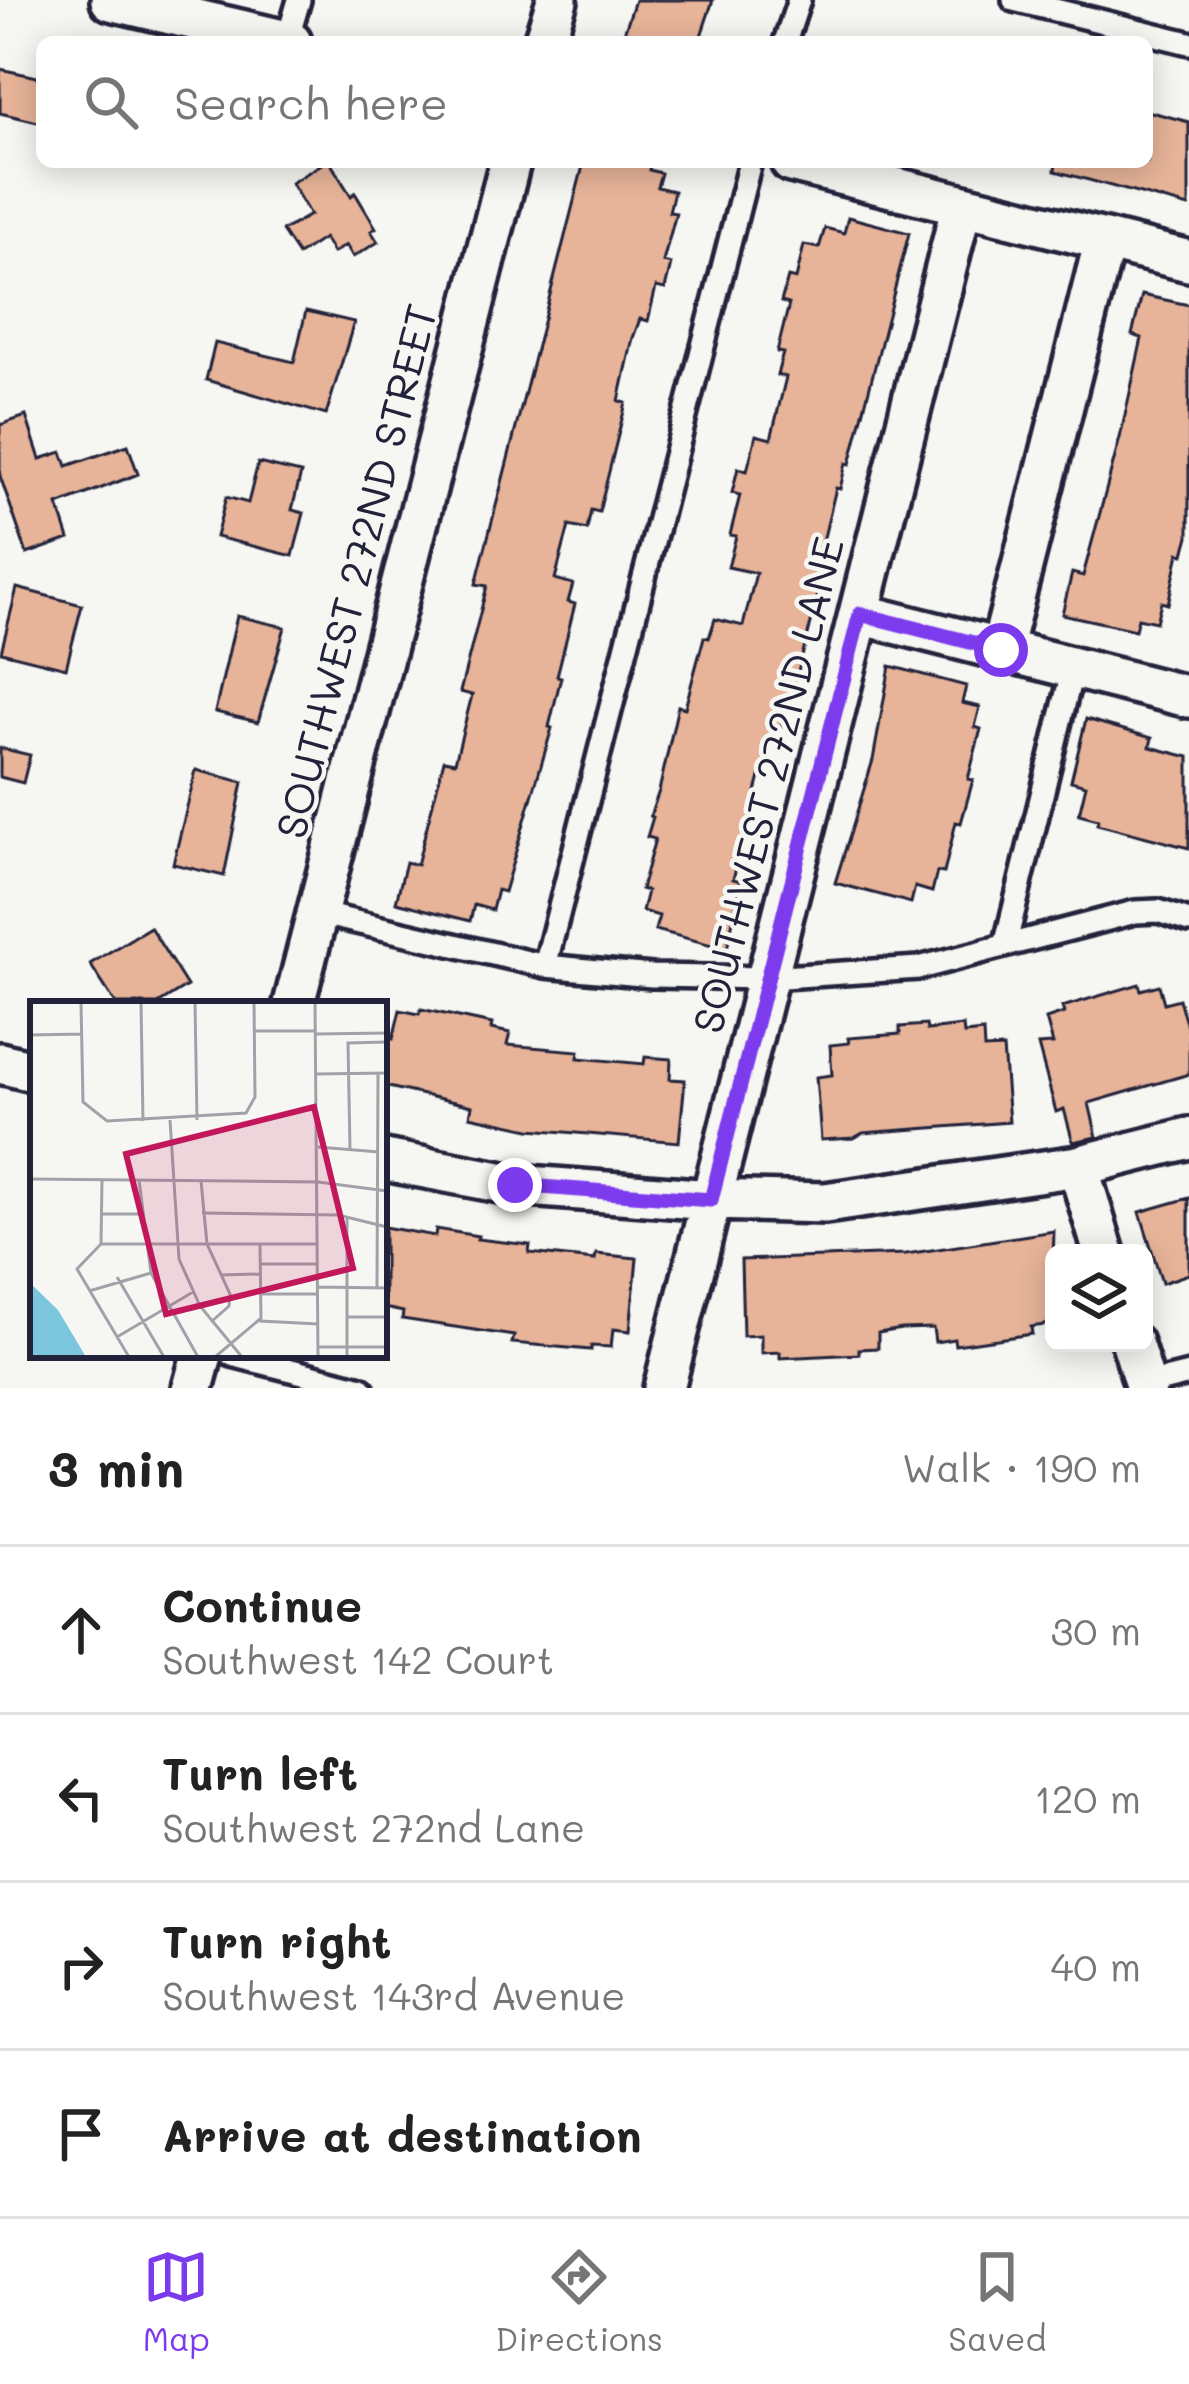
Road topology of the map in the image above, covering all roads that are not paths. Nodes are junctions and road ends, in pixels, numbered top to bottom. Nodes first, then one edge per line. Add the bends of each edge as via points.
1 (111, 0) edge
2 (299, 0) edge
3 (556, 0) edge
4 (799, 0) edge
5 (1013, 0) edge
6 (264, 36) edge
7 (290, 36) edge
8 (546, 36) edge
9 (787, 36) edge
10 (1189, 43) edge
11 (508, 168) edge
12 (748, 168) edge
13 (815, 168) edge
14 (962, 205) junction
15 (1105, 240) junction
16 (1189, 261) edge
17 (860, 614) junction
18 (1001, 650) junction
19 (1073, 668) junction
20 (1189, 697) edge
21 (317, 913) junction
22 (1189, 921) edge
23 (1005, 946) junction
24 (545, 966) junction
25 (767, 978) junction
26 (295, 1001) edge
27 (0, 1063) edge
28 (30, 1070) edge
29 (1189, 1138) edge
30 (387, 1161) edge
31 (1078, 1166) junction
32 (711, 1200) junction
33 (1102, 1244) edge
34 (1134, 1352) edge
35 (201, 1358) edge
36 (244, 1358) edge
37 (1189, 1374) edge
38 (1142, 1387) edge
39 (193, 1388) edge
40 (362, 1388) edge
41 (664, 1388) edge

1 - 6 street
2 - 7 lane
3 - 8 street
4 - 9 lane
5 - 10 lane
11 - 21 street, SOUTHWEST 272ND STREET
12 - 24 lane
13 - 14 street
14 - 15 street
14 - 17 street, SOUTHWEST 272ND LANE
15 - 16 street
15 - 18 street
17 - 18 street
17 - 25 street, SOUTHWEST 272ND LANE
18 - 19 street
19 - 20 street
19 - 23 lane
21 - 24 lane
21 - 26 street, SOUTHWEST 272ND STREET
22 - 23 lane via 1135,912
23 - 25 lane via 919,968
24 - 25 lane
25 - 32 street, SOUTHWEST 272ND LANE
27 - 28 street
29 - 31 street
30 - 32 street via 515,1185
31 - 32 street via 825,1203
31 - 33 street
32 - 41 street, SOUTHWEST 272ND LANE
34 - 38 street
35 - 39 street
36 - 40 lane
37 - 38 lane

